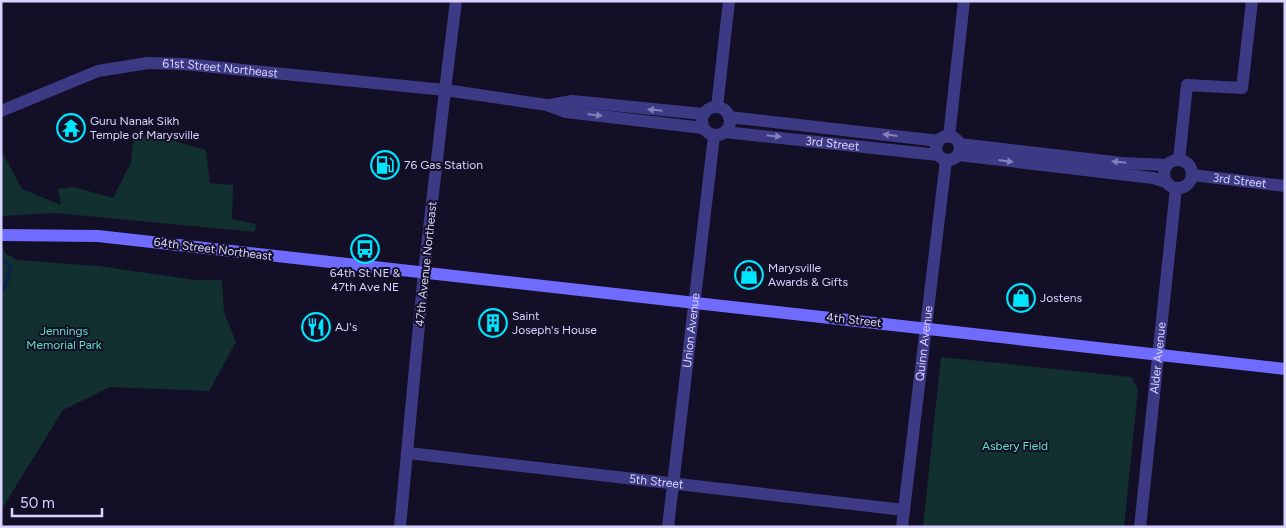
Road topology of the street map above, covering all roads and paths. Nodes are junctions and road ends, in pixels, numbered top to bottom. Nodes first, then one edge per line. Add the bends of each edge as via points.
1 (456, 1) edge
2 (729, 1) edge
3 (964, 1) edge
4 (1252, 1) edge
5 (445, 90) junction
6 (547, 105) junction
7 (717, 107) junction
8 (1, 111) edge
9 (703, 114) junction
10 (730, 117) junction
11 (703, 128) junction
12 (720, 134) junction
13 (948, 149) junction
14 (1179, 160) junction
15 (1167, 164) junction
16 (1192, 175) junction
17 (1171, 185) junction
18 (1285, 186) edge
19 (4, 235) edge
20 (424, 272) junction
21 (694, 302) junction
22 (925, 328) junction
23 (1158, 355) junction
24 (1285, 369) edge
25 (408, 453) junction
26 (673, 484) junction
27 (904, 510) junction
28 (400, 527) edge
29 (668, 527) edge
30 (902, 527) edge
31 (1140, 527) edge

1 - 5 street, 47th Avenue Northeast
2 - 7 street
3 - 13 street, Quinn Avenue
4 - 14 street via 1242,88 1187,86
5 - 6 street
5 - 8 street, 61st Street Northeast via 148,63 98,72
5 - 20 street, 47th Avenue Northeast
9 -> 6 street via 572,101
6 -> 11 street via 566,112
7 - 9 street
7 - 10 street via 724,109
9 - 11 street
10 - 12 street via 730,122
13 -> 10 street, 3rd Street
11 - 12 street
12 -> 13 street, 3rd Street
12 - 21 street, Union Avenue
15 -> 13 street, 3rd Street
13 -> 17 street, 3rd Street via 1154,178
13 - 22 street, Quinn Avenue
14 - 15 street
14 - 16 street via 1189,165
15 - 17 street via 1163,172
16 - 17 street via 1187,185
16 - 18 street, 3rd Street
17 - 23 street, Alder Avenue
19 - 20 main road, 64th Street Northeast via 98,236
20 - 21 main road, 4th Street
20 - 25 street, 47th Avenue Northeast
21 - 22 main road, 4th Street
21 - 26 street, Union Avenue
22 - 23 main road, 4th Street
22 - 27 street, Quinn Avenue
23 - 24 main road, 4th Street
23 - 31 street, Alder Avenue
25 - 26 street, 5th Street
25 - 28 street, 47th Avenue Northeast
26 - 27 street, 5th Street
26 - 29 street, Union Avenue
27 - 30 street, Quinn Avenue

